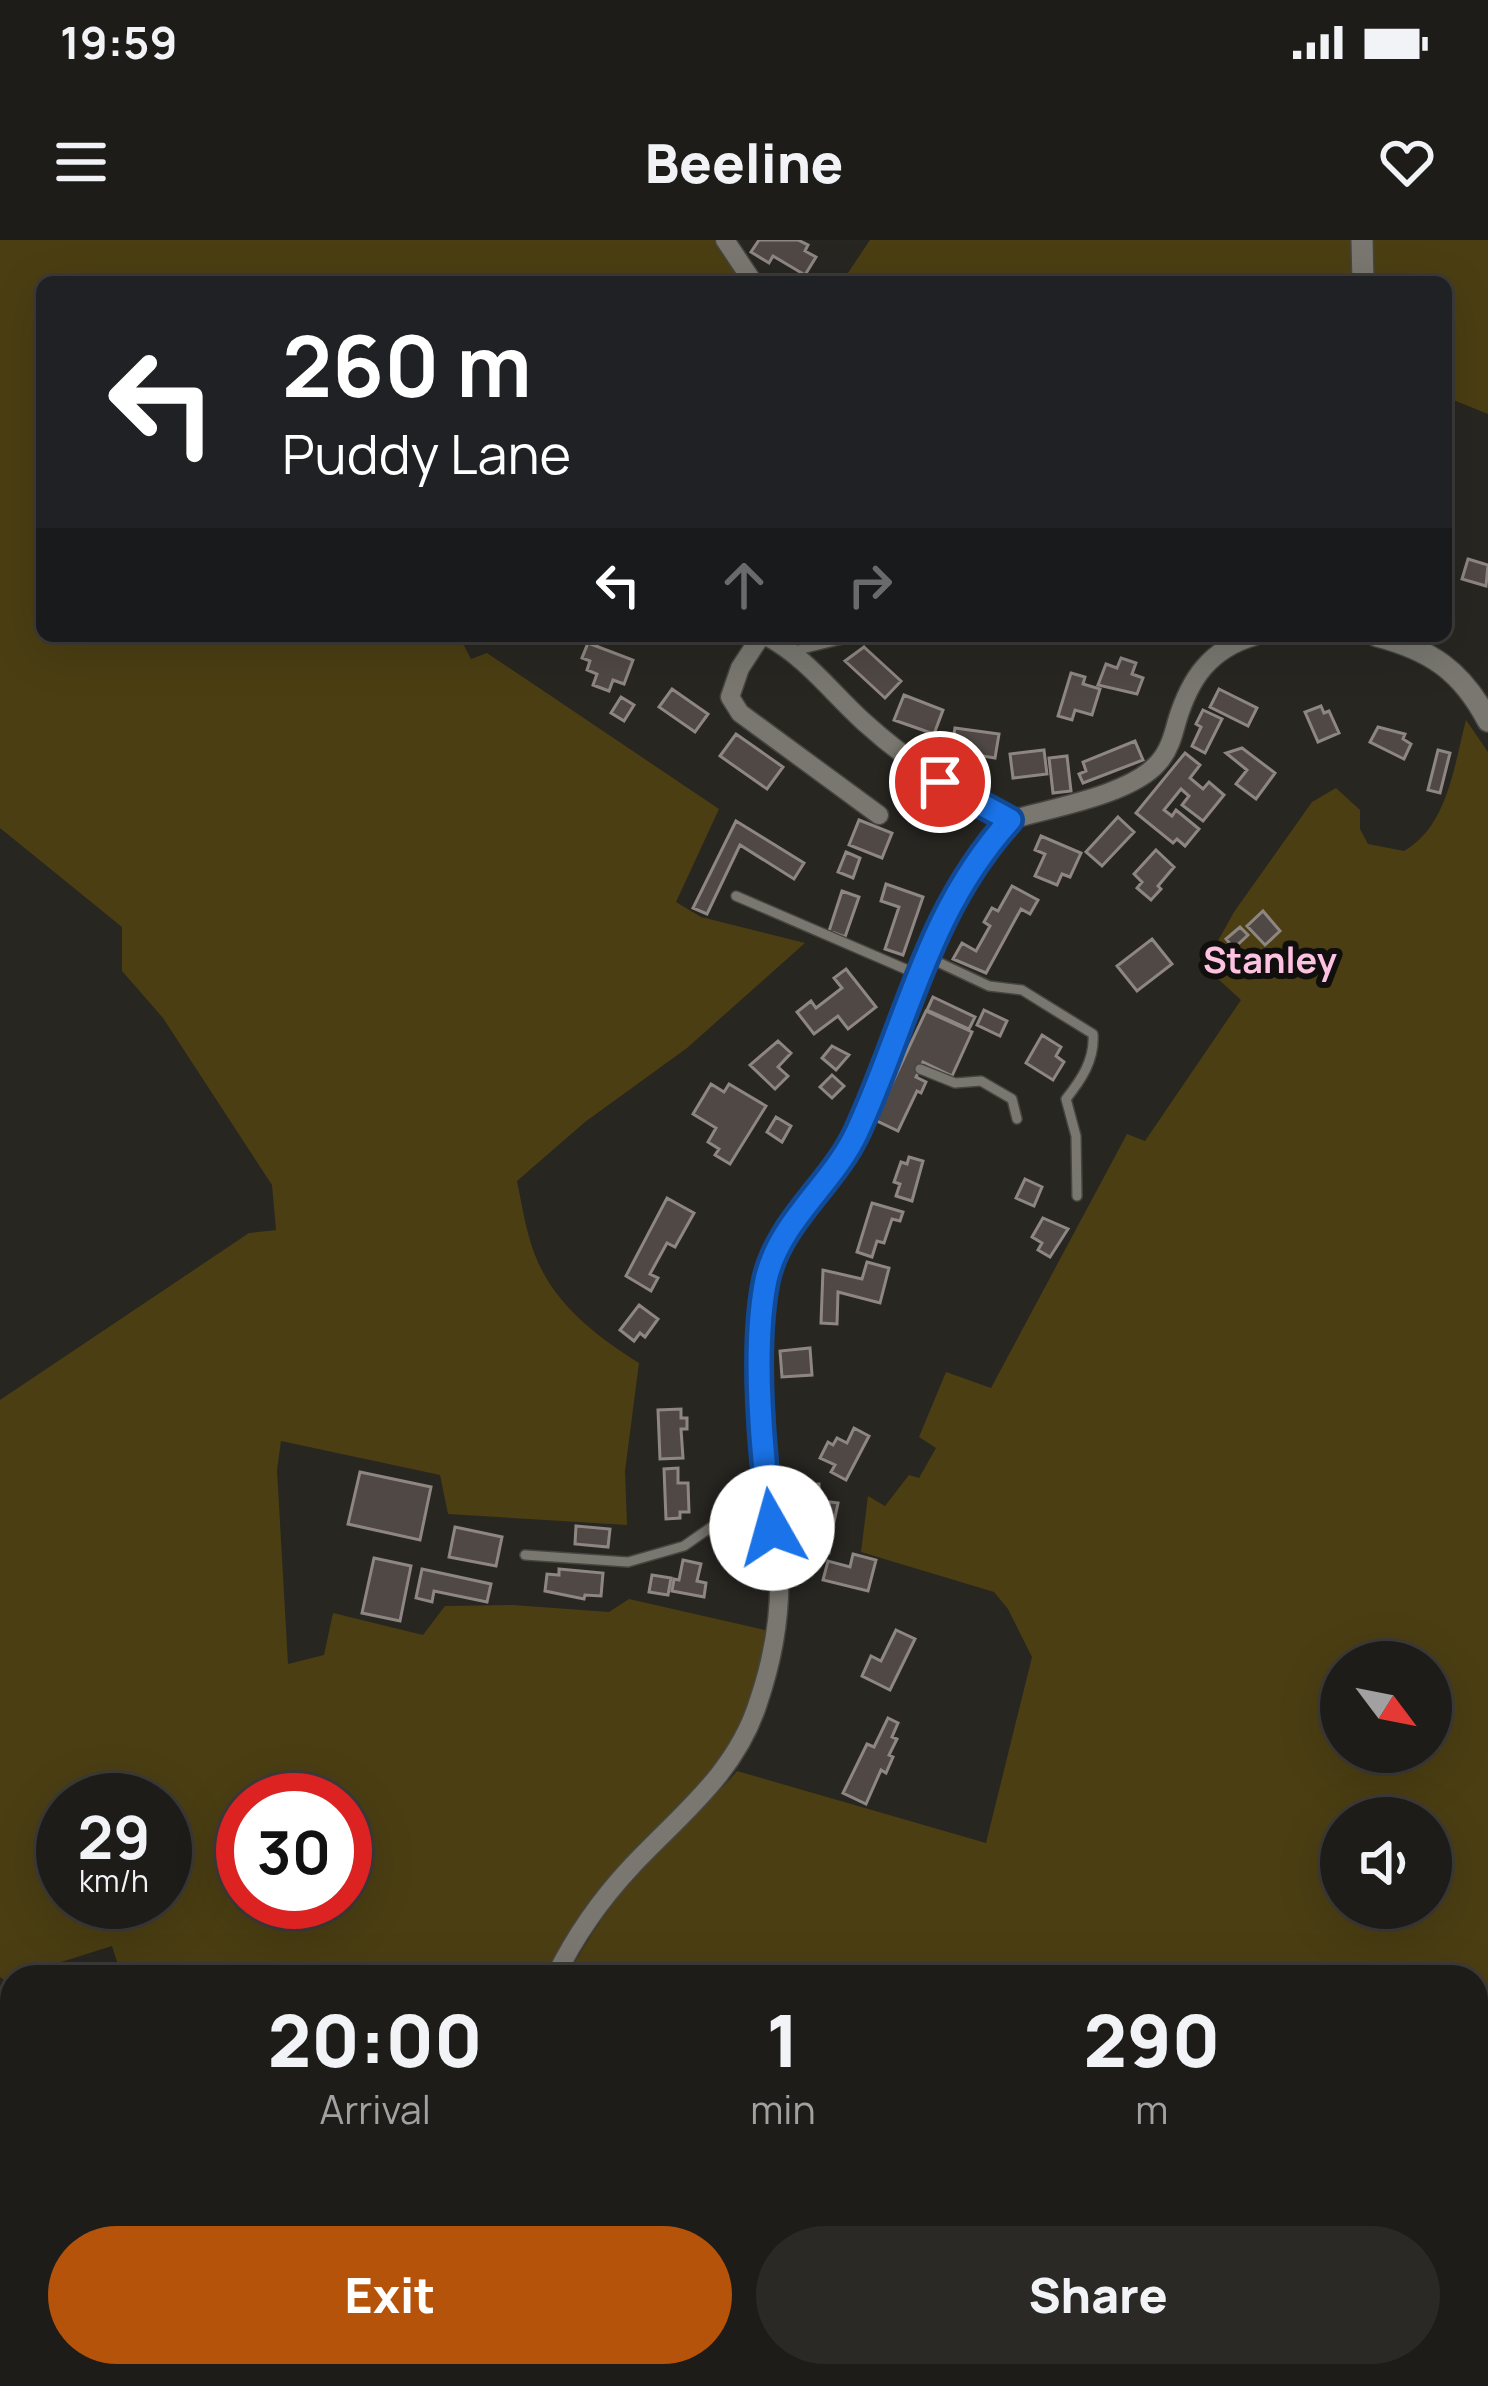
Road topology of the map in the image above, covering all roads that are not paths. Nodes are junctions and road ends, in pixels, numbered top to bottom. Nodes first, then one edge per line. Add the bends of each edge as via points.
1 (725, 240) edge
2 (1362, 240) edge
3 (749, 276) edge
4 (1363, 276) edge
5 (760, 642) edge
6 (776, 642) edge
7 (831, 642) edge
8 (1235, 642) edge
9 (1395, 642) edge
10 (794, 651) junction
11 (1488, 721) edge
12 (879, 815) dead end
13 (1010, 820) junction
14 (736, 896) dead end
15 (921, 965) junction
16 (920, 1069) dead end
17 (1017, 1119) dead end
18 (1077, 1196) dead end
19 (766, 1489) junction
20 (525, 1555) dead end
21 (562, 1965) edge

1 - 3 street
2 - 4 street
5 - 12 street via 730,697 740,713
6 - 10 street
7 - 10 lane
8 - 13 street via 1186,690 1170,745 1139,779
9 - 11 street via 1433,655
10 - 13 street via 919,769
13 - 15 street via 952,897
14 - 15 lane
15 - 18 lane via 1022,990 1093,1034 1083,1077 1066,1099
15 - 19 street via 894,1058 839,1162 771,1262 761,1346
16 - 17 lane via 955,1083 981,1082 1012,1100
19 - 20 lane via 684,1546 628,1562
19 - 21 street via 779,1609 757,1709 727,1765 594,1911

